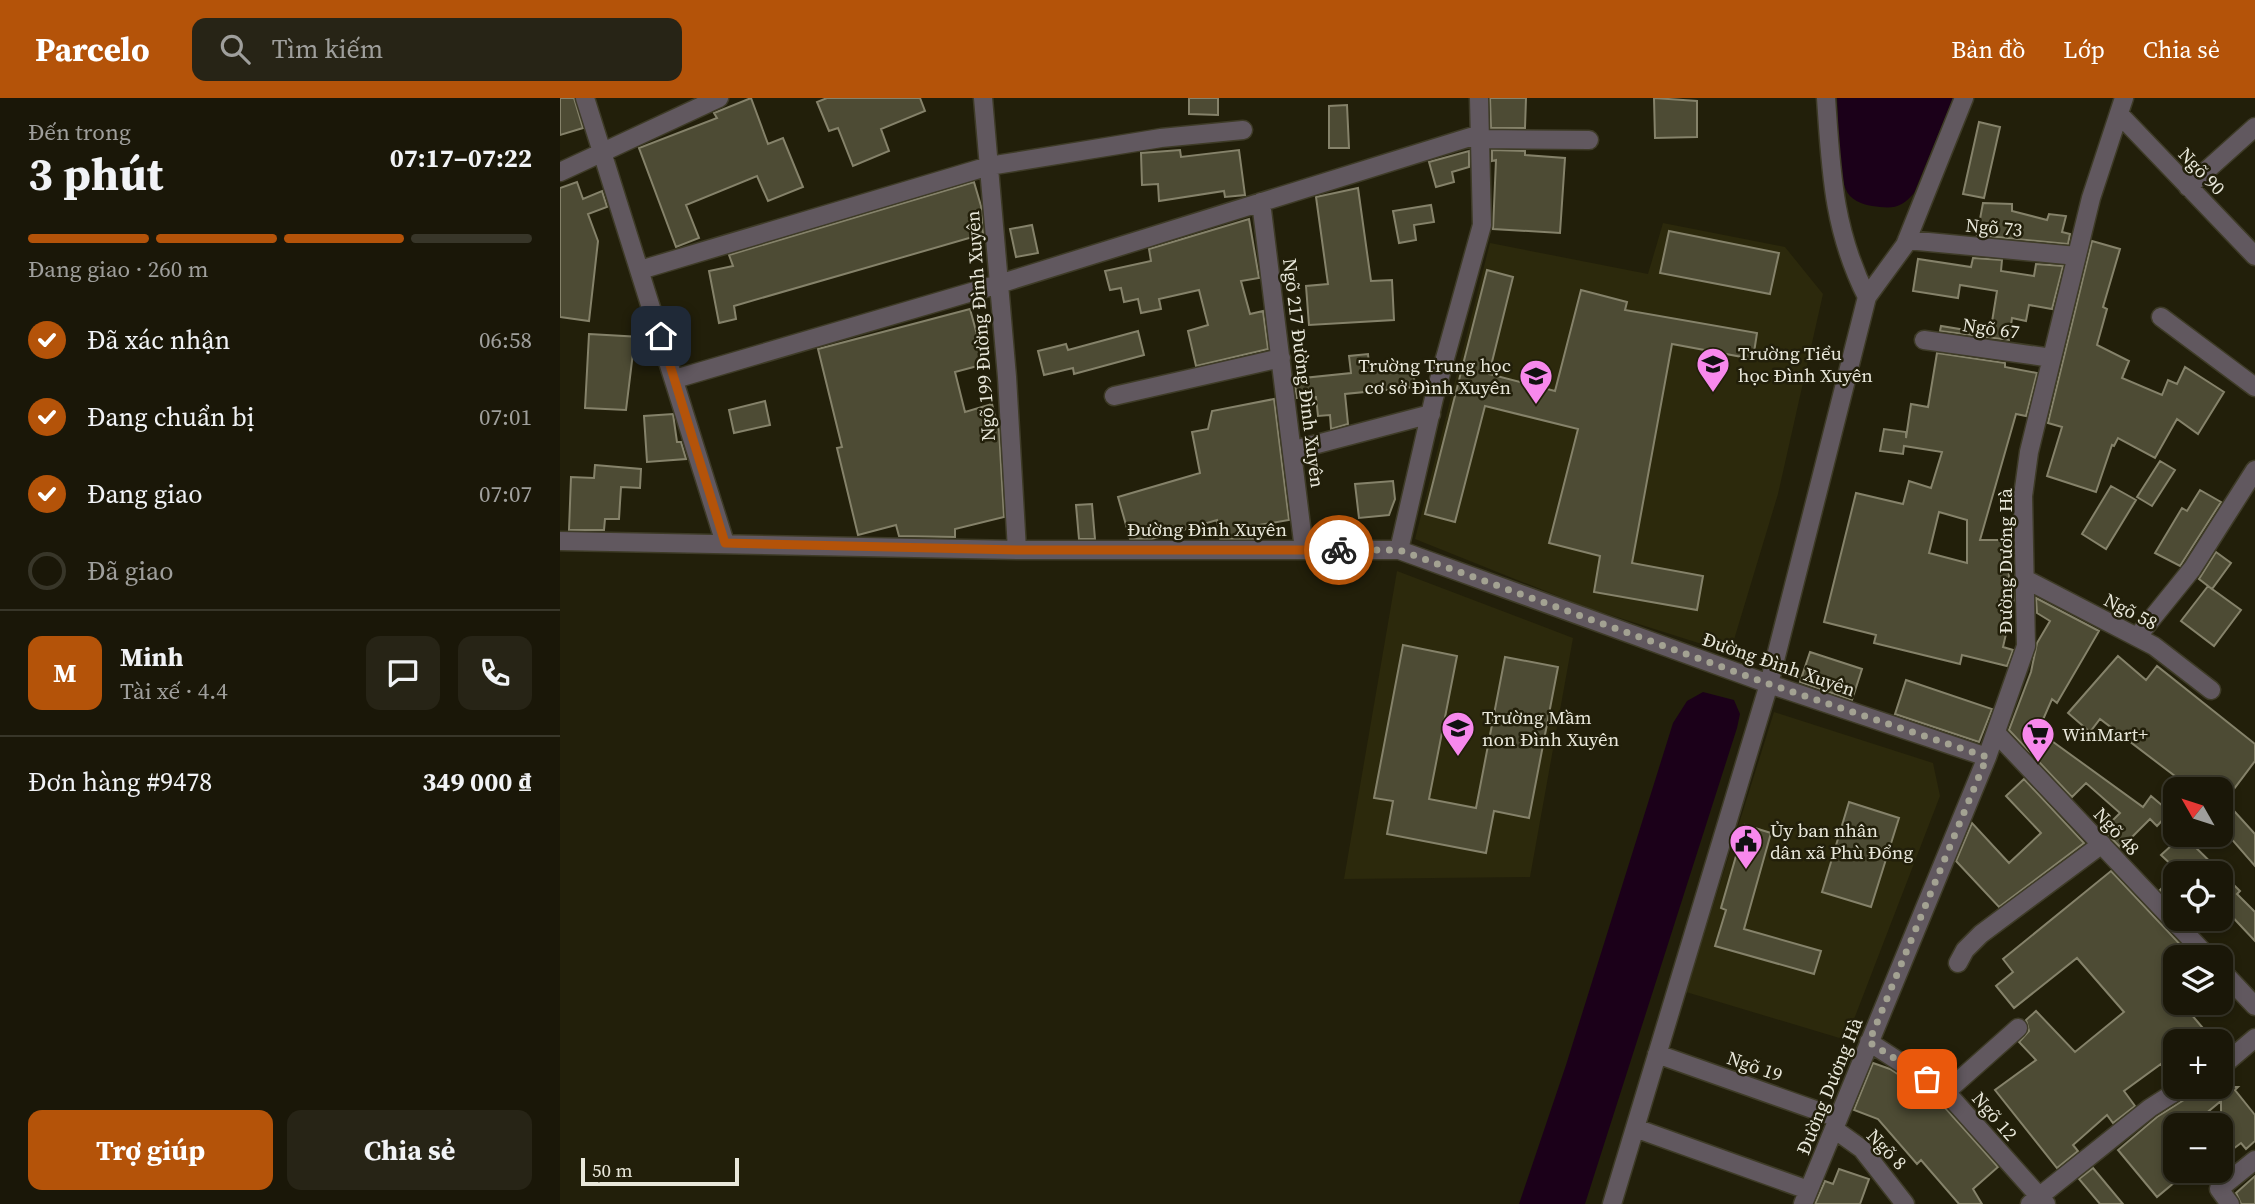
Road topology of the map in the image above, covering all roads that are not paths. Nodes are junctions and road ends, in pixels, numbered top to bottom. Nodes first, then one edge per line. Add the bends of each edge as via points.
1 (585, 98) edge
2 (719, 98) edge
3 (983, 98) edge
4 (1479, 98) edge
5 (1826, 98) edge
6 (1964, 98) edge
7 (2122, 106) edge
8 (2255, 127) edge
9 (1243, 130) dead end
10 (1480, 136) junction
11 (1589, 140) dead end
12 (601, 152) junction
13 (989, 166) junction
14 (560, 172) edge
15 (2188, 187) junction
16 (1261, 202) junction
17 (1907, 240) junction
18 (2077, 256) junction
19 (2255, 256) edge
20 (640, 270) junction
21 (999, 284) junction
22 (1867, 297) junction
23 (2161, 317) dead end
24 (1924, 340) dead end
25 (1281, 358) junction
26 (2052, 358) junction
27 (675, 379) junction
28 (2255, 387) edge
29 (1114, 397) dead end
30 (1431, 414) junction
31 (1303, 448) dead end
32 (2255, 470) edge
33 (560, 541) edge
34 (725, 543) junction
35 (1017, 550) junction
36 (1304, 550) junction
37 (1399, 550) junction
38 (2025, 579) junction
39 (2137, 637) junction
40 (1769, 684) junction
41 (2211, 690) dead end
42 (1996, 733) junction
43 (1987, 757) junction
44 (2102, 844) junction
45 (2197, 945) edge
46 (1958, 962) dead end
47 (2233, 983) edge
48 (2255, 1006) edge
49 (2018, 1028) dead end
50 (2255, 1038) edge
51 (1869, 1042) junction
52 (1657, 1054) junction
53 (2233, 1057) edge
54 (1946, 1092) junction
55 (2164, 1099) edge
56 (1836, 1124) junction
57 (1635, 1129) junction
58 (2255, 1160) edge
59 (1806, 1197) edge
60 (2037, 1201) edge
61 (1615, 1203) edge
62 (1905, 1204) edge
63 (2230, 1204) edge

1 - 12 street
2 - 12 street
3 - 13 street, Ngõ 199 Đường Đình Xuyên
4 - 10 street
5 - 22 street via 1839,230
6 - 17 street
7 - 15 street, Ngõ 90
7 - 18 street, Đường Dương Hà
8 - 15 street
9 - 13 street via 1161,138
10 - 11 street
10 - 16 street
10 - 30 street via 1482,225
12 - 14 street
12 - 20 street
13 - 20 street
13 - 21 street, Ngõ 199 Đường Đình Xuyên
15 - 19 street, Ngõ 90
16 - 21 street
16 - 25 street, Ngõ 217 Đường Đình Xuyên
17 - 18 street, Ngõ 73
17 - 22 street
18 - 26 street, Đường Dương Hà
20 - 27 street
21 - 27 street
21 - 35 street, Ngõ 199 Đường Đình Xuyên
22 - 40 street
23 - 28 street
24 - 26 street, Ngõ 67
25 - 29 street
25 - 36 street, Ngõ 217 Đường Đình Xuyên
26 - 38 street, Đường Dương Hà via 2023,496
27 - 34 street
30 - 31 street
30 - 37 street
32 - 39 street via 2192,569
33 - 34 street, Đường Đình Xuyên
34 - 35 street, Đường Đình Xuyên
35 - 36 street, Đường Đình Xuyên
36 - 37 street, Đường Đình Xuyên
37 - 40 street, Đường Đình Xuyên
38 - 39 street, Ngõ 58
38 - 42 street, Đường Dương Hà via 2026,646
39 - 41 street, Ngõ 58
40 - 43 street, Đường Đình Xuyên
40 - 52 street
42 - 43 street, Đường Dương Hà
42 - 44 street, Ngõ 48
43 - 51 street, Đường Dương Hà
44 - 45 street, Ngõ 48
44 - 46 street via 1981,934
47 - 48 street
49 - 54 street
50 - 53 street
51 - 54 street, Ngõ 12
51 - 56 street, Đường Dương Hà
52 - 56 street, Ngõ 19
52 - 57 street
54 - 60 street, Ngõ 12
55 - 60 street
56 - 59 street, Đường Dương Hà
56 - 62 street, Ngõ 8
57 - 59 street
57 - 61 street
58 - 63 street via 2219,1189

